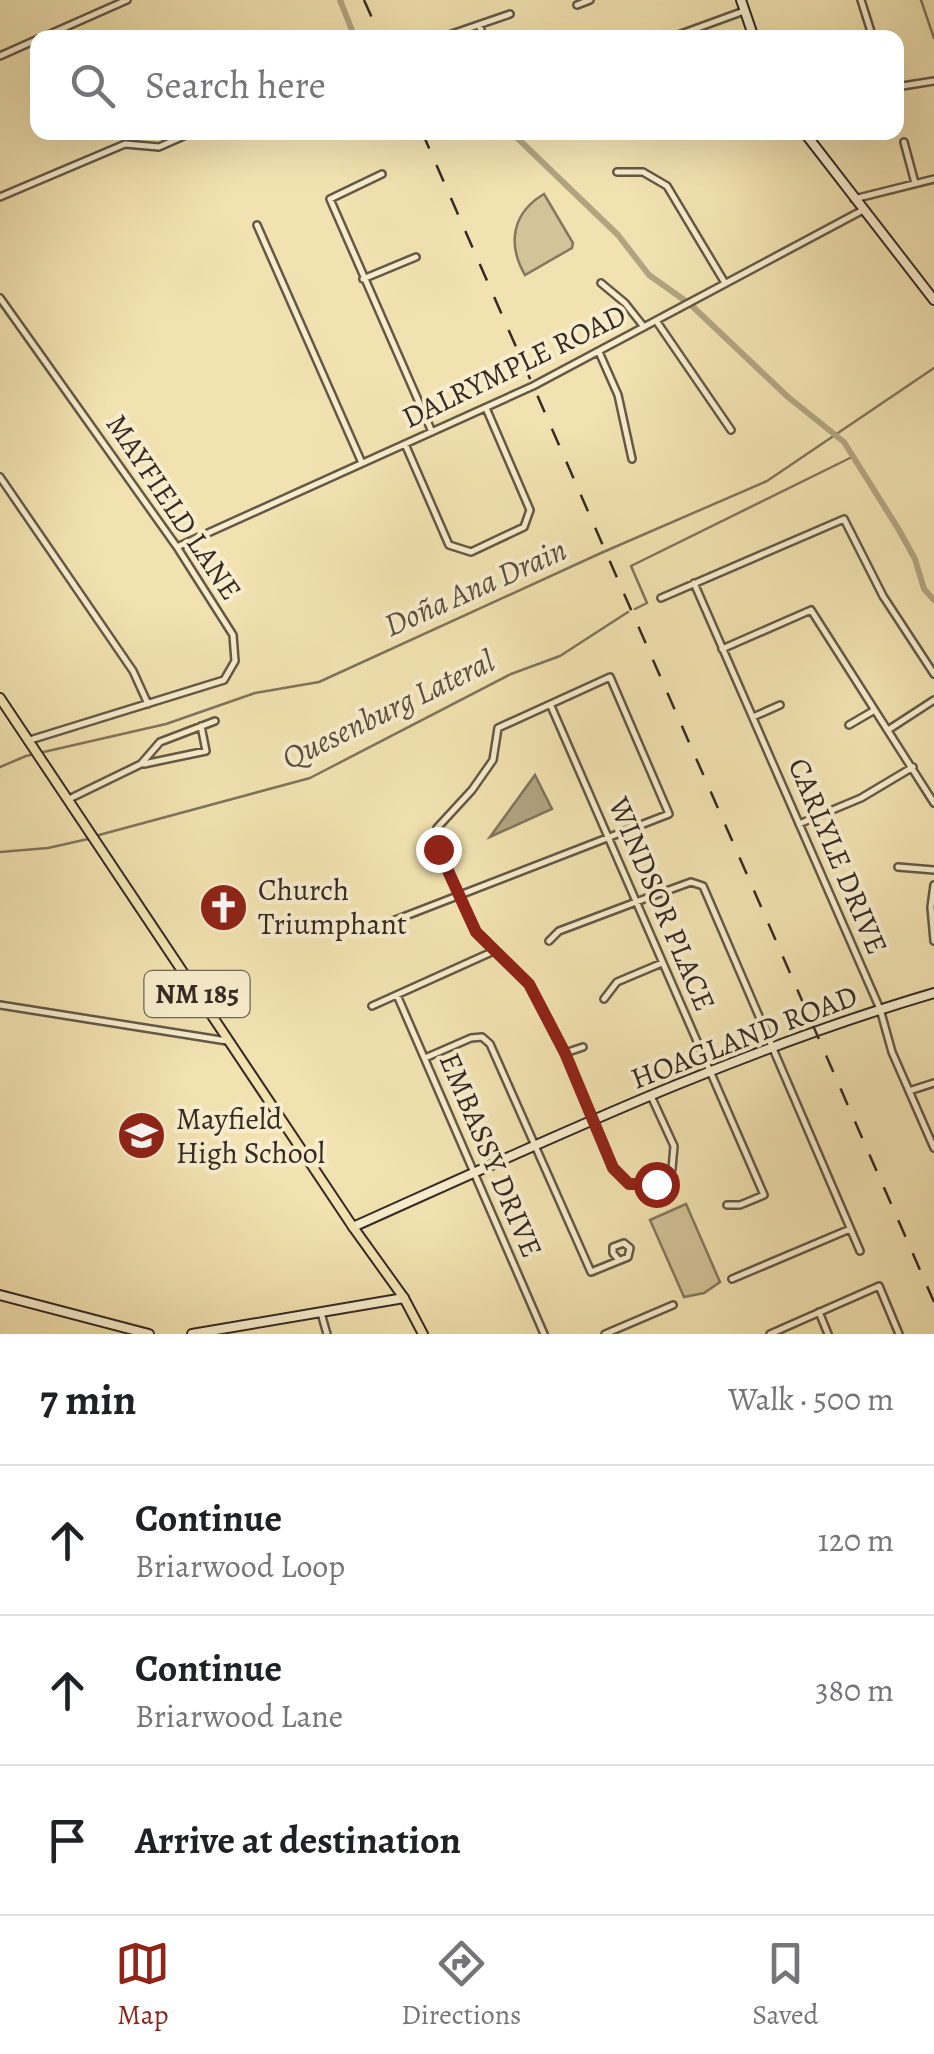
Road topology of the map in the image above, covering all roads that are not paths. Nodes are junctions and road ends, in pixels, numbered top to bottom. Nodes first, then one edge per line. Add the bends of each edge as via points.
1 (127, 0) edge
2 (590, 0) edge
3 (740, 0) edge
4 (861, 0) edge
5 (576, 5) dead end
6 (744, 11) junction
7 (510, 14) dead end
8 (479, 24) junction
9 (58, 30) edge
10 (462, 30) edge
11 (481, 30) edge
12 (692, 30) edge
13 (751, 30) edge
14 (870, 30) edge
15 (30, 42) edge
16 (0, 56) edge
17 (934, 81) edge
18 (904, 86) edge
19 (174, 140) edge
20 (810, 140) edge
21 (904, 142) dead end
22 (616, 172) dead end
23 (382, 174) dead end
24 (934, 179) edge
25 (916, 184) junction
26 (0, 197) edge
27 (854, 199) junction
28 (863, 210) junction
29 (257, 225) dead end
30 (416, 257) dead end
31 (363, 279) junction
32 (601, 282) dead end
33 (725, 283) junction
34 (0, 298) edge
35 (934, 300) edge
36 (657, 322) junction
37 (644, 328) junction
38 (599, 352) junction
39 (486, 408) junction
40 (731, 430) dead end
41 (432, 432) junction
42 (405, 444) junction
43 (632, 459) dead end
44 (362, 463) junction
45 (0, 478) edge
46 (177, 547) junction
47 (694, 583) junction
48 (661, 598) dead end
49 (722, 649) junction
50 (934, 674) edge
51 (0, 698) edge
52 (934, 700) edge
53 (148, 704) junction
54 (780, 704) dead end
55 (550, 705) junction
56 (874, 710) junction
57 (754, 717) junction
58 (215, 721) dead end
59 (849, 725) dead end
60 (201, 726) junction
61 (888, 730) junction
62 (31, 743) junction
63 (141, 764) junction
64 (913, 767) junction
65 (68, 799) junction
66 (934, 803) edge
67 (798, 824) junction
68 (609, 837) junction
69 (898, 867) dead end
70 (934, 870) edge
71 (934, 886) edge
72 (460, 895) junction
73 (636, 902) junction
74 (385, 924) dead end
75 (550, 941) dead end
76 (934, 941) edge
77 (494, 951) junction
78 (662, 963) junction
79 (934, 993) edge
80 (397, 995) junction
81 (604, 999) dead end
82 (0, 1005) edge
83 (372, 1006) dead end
84 (880, 1009) junction
85 (691, 1027) junction
86 (680, 1032) dead end
87 (228, 1040) junction
88 (583, 1046) dead end
89 (772, 1047) junction
90 (565, 1053) junction
91 (424, 1058) junction
92 (711, 1071) junction
93 (934, 1083) edge
94 (909, 1091) junction
95 (651, 1096) junction
96 (592, 1121) junction
97 (533, 1146) junction
98 (934, 1148) edge
99 (473, 1173) junction
100 (727, 1205) dead end
101 (353, 1227) junction
102 (850, 1229) junction
103 (860, 1251) dead end
104 (618, 1260) dead end
105 (732, 1279) dead end
106 (0, 1295) edge
107 (404, 1298) junction
108 (673, 1304) dead end
109 (321, 1312) junction
110 (819, 1312) junction
111 (149, 1334) edge
112 (192, 1334) edge
113 (327, 1334) edge
114 (423, 1334) edge
115 (544, 1334) edge
116 (605, 1334) edge
117 (770, 1334) edge
118 (828, 1334) edge
119 (898, 1334) edge

1 - 9 street
2 - 5 street
3 - 6 street
4 - 14 street
6 - 12 street
6 - 13 street
7 - 8 street
8 - 10 street
8 - 11 street
15 - 16 street
17 - 18 street
19 - 26 street via 158,147 125,144
20 - 27 street
21 - 25 street
22 - 33 street via 642,172 667,186
23 - 31 street via 330,198
24 - 25 street
25 - 27 street
27 - 28 street
28 - 33 street, DALRYMPLE ROAD
28 - 35 street
29 - 44 street
30 - 31 street
31 - 41 street
32 - 37 street
33 - 36 street, DALRYMPLE ROAD
34 - 46 street, MAYFIELD LANE
36 - 37 street, DALRYMPLE ROAD
36 - 40 street
37 - 38 street, DALRYMPLE ROAD
38 - 39 street, DALRYMPLE ROAD
38 - 43 street via 618,395
39 - 41 street, DALRYMPLE ROAD
39 - 42 street via 530,510 524,527 472,552 449,545
41 - 42 street, DALRYMPLE ROAD
42 - 44 street, DALRYMPLE ROAD
44 - 46 street, DALRYMPLE ROAD
45 - 53 street via 133,671
46 - 53 street, MAYFIELD LANE via 233,635 235,661 224,680
47 - 48 street
47 - 49 street, CARLYLE DRIVE
47 - 50 street via 844,519
49 - 56 street via 812,610
49 - 57 street, CARLYLE DRIVE
51 - 62 main road, NM 185
52 - 61 street
53 - 62 street, MAYFIELD LANE
54 - 57 street
55 - 68 street, WINDSOR PLACE
55 - 68 street via 610,678 669,814
55 - 72 street via 498,728 492,760 437,828 438,849
56 - 59 street
56 - 61 street
57 - 67 street, CARLYLE DRIVE
58 - 60 street
60 - 63 street via 160,742
60 - 63 street via 206,751
61 - 64 street
62 - 65 main road, NM 185
63 - 65 street
64 - 66 street
64 - 67 street
65 - 87 main road, NM 185
67 - 84 street, CARLYLE DRIVE
68 - 72 street
68 - 73 street, WINDSOR PLACE
69 - 70 street
71 - 76 street
72 - 74 street
72 - 77 street via 476,932
73 - 75 street via 559,930
73 - 78 street, WINDSOR PLACE
73 - 89 street via 691,882 702,886
77 - 80 street
77 - 90 street via 529,984
78 - 81 street via 617,982
78 - 85 street, WINDSOR PLACE
79 - 84 street, HOAGLAND ROAD
80 - 83 street
80 - 91 street, EMBASSY DRIVE
82 - 87 street
84 - 89 street, HOAGLAND ROAD
84 - 94 street, CARLYLE DRIVE
85 - 86 street
85 - 92 street, WINDSOR PLACE
87 - 101 main road, NM 185
88 - 90 street
89 - 92 street, HOAGLAND ROAD
89 - 102 street
90 - 96 street
91 - 97 street via 482,1036
91 - 99 street, EMBASSY DRIVE
92 - 95 street, HOAGLAND ROAD
92 - 100 street, WINDSOR PLACE via 764,1194
93 - 94 street
94 - 98 street, CARLYLE DRIVE
95 - 96 street, HOAGLAND ROAD
95 - 96 street via 674,1146 672,1169 656,1184 629,1184 613,1168
96 - 97 street, HOAGLAND ROAD
97 - 99 street, HOAGLAND ROAD
97 - 104 street via 591,1272
99 - 101 street, HOAGLAND ROAD
99 - 115 street, EMBASSY DRIVE
101 - 107 main road, NM 185
102 - 103 street
102 - 105 street
106 - 111 street
107 - 109 street
107 - 114 main road, NM 185
108 - 116 street
109 - 112 street
109 - 113 street
110 - 117 street
110 - 118 street
110 - 119 street via 879,1286

